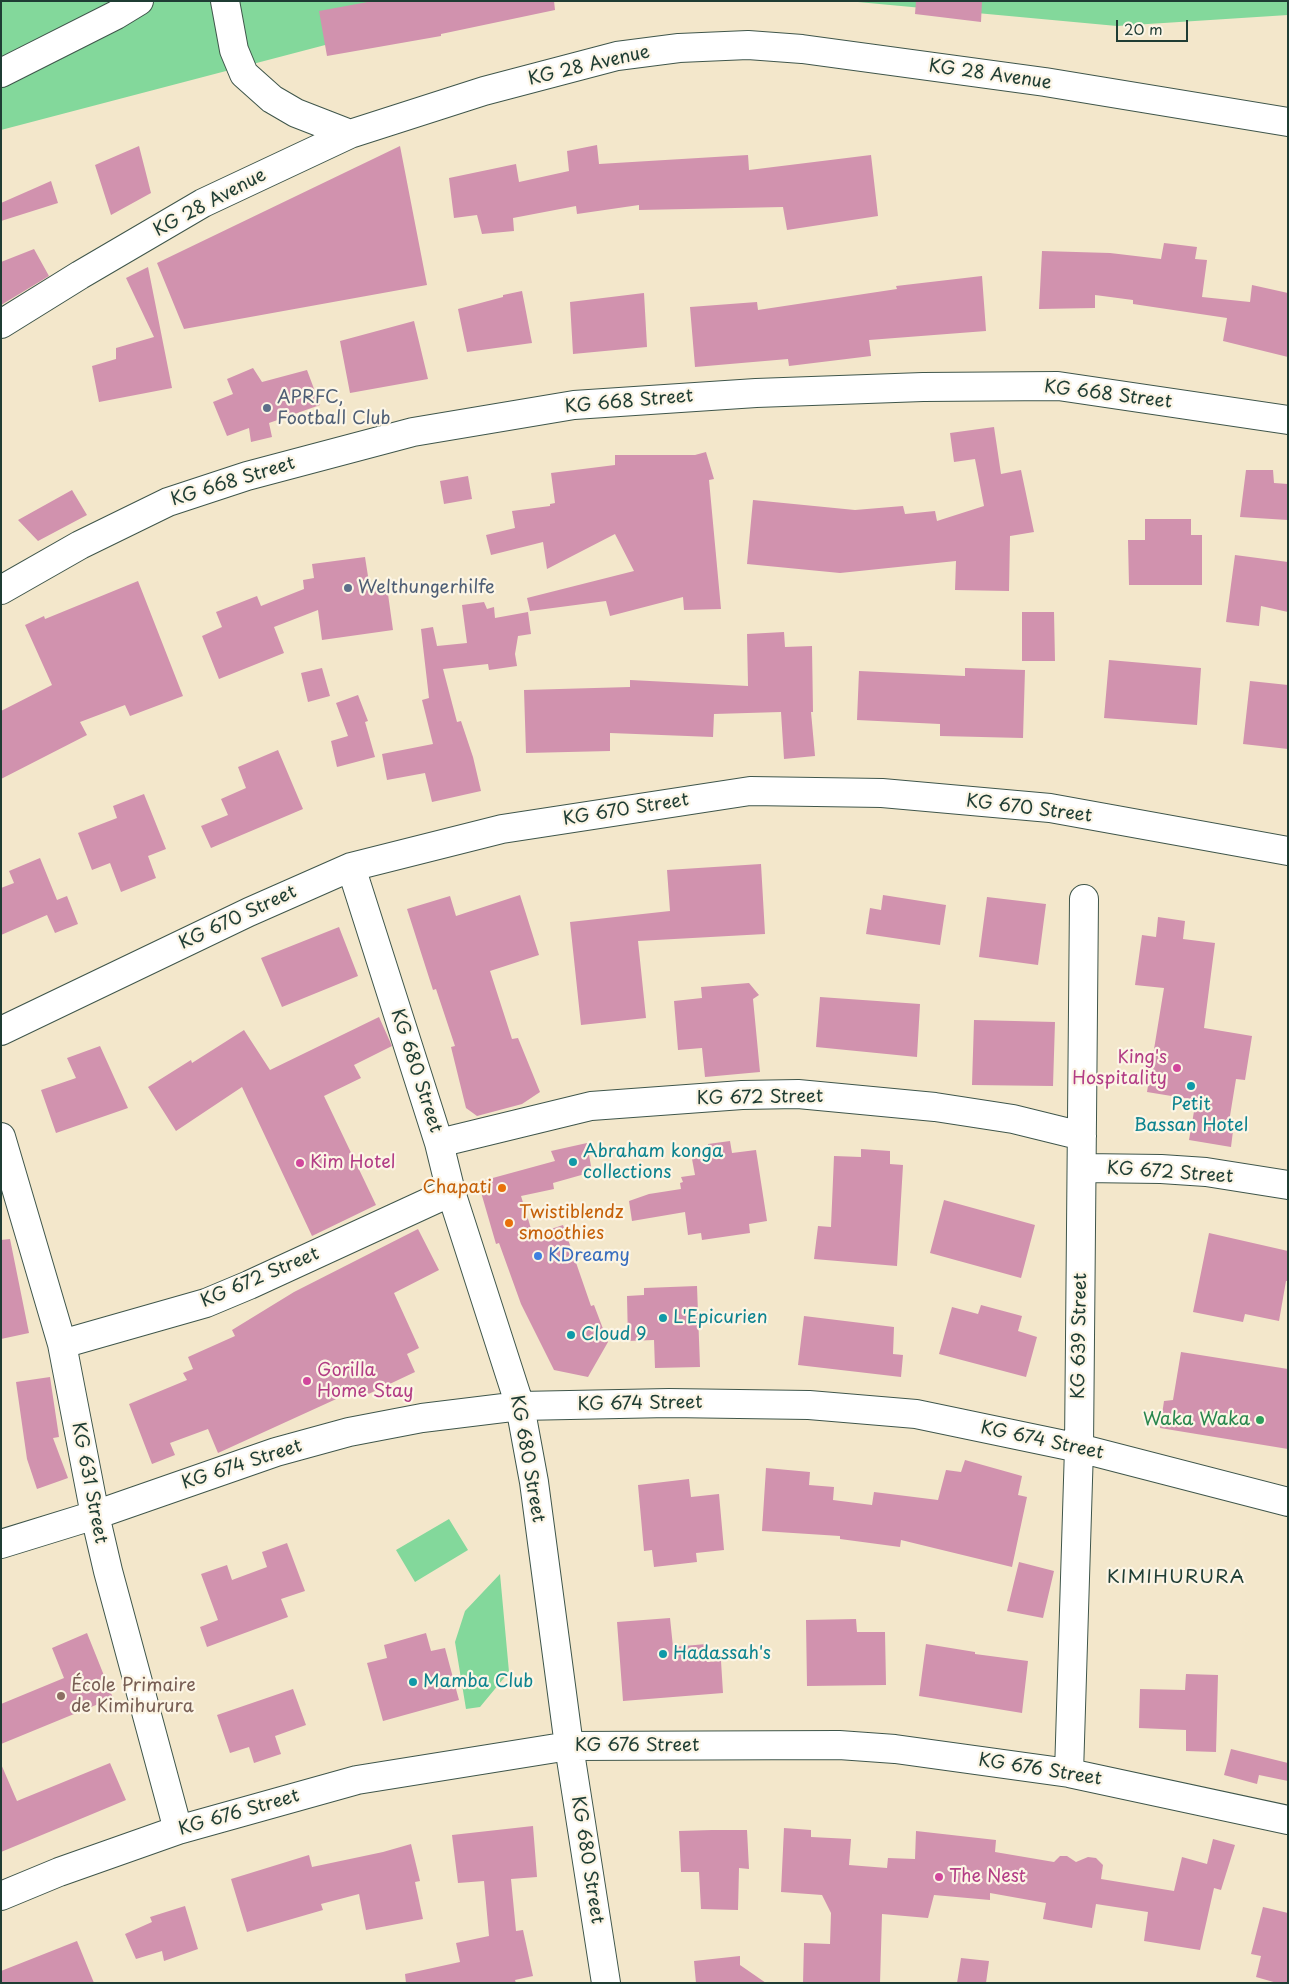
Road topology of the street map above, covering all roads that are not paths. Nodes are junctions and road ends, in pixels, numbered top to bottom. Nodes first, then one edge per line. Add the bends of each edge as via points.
1 (139, 1) edge
2 (225, 1) edge
3 (1, 72) edge
4 (1288, 122) edge
5 (350, 134) junction
6 (1, 324) edge
7 (1288, 420) edge
8 (1, 590) edge
9 (1288, 851) edge
10 (351, 867) junction
11 (1084, 899) dead end
12 (1, 1031) edge
13 (1, 1136) edge
14 (1082, 1136) junction
15 (439, 1142) junction
16 (1083, 1168) junction
17 (1288, 1186) edge
18 (451, 1192) junction
19 (62, 1344) junction
20 (520, 1406) junction
21 (1079, 1448) junction
22 (1288, 1502) edge
23 (95, 1515) junction
24 (1, 1544) edge
25 (569, 1746) junction
26 (1069, 1773) junction
27 (1288, 1820) edge
28 (178, 1830) junction
29 (1, 1896) edge
30 (606, 1983) edge

1 - 3 street
2 - 5 street via 234,50 244,74 272,100
4 - 5 street, KG 28 Avenue via 1044,82 802,49 748,45 679,48 617,56 484,91
5 - 6 street, KG 28 Avenue via 203,203
7 - 8 street, KG 668 Street via 1058,386 923,386 795,391 574,405 412,432 247,476 168,502 80,545
9 - 10 street, KG 670 Street via 1050,808 882,793 750,791 502,829
10 - 12 street, KG 670 Street via 249,912
10 - 15 street, KG 680 Street
11 - 14 street, KG 639 Street
13 - 19 street, KG 631 Street
14 - 15 street, KG 672 Street via 1013,1119 936,1106 798,1094 592,1106
14 - 16 street, KG 639 Street
15 - 18 street, KG 680 Street
16 - 17 street, KG 672 Street via 1206,1172
16 - 21 street, KG 639 Street
18 - 19 street, KG 672 Street via 206,1303
18 - 20 street, KG 680 Street
19 - 23 street, KG 631 Street
20 - 21 street, KG 674 Street via 669,1402 809,1405 916,1414
20 - 23 street, KG 674 Street via 422,1418 349,1432 276,1452
20 - 25 street, KG 680 Street via 534,1482
21 - 22 street, KG 674 Street
21 - 26 street, KG 639 Street
23 - 24 street, KG 674 Street
23 - 28 street, KG 631 Street
25 - 26 street, KG 676 Street via 839,1745 895,1749
25 - 28 street, KG 676 Street via 358,1780
25 - 30 street, KG 680 Street
26 - 27 street, KG 676 Street
28 - 29 street, KG 676 Street

